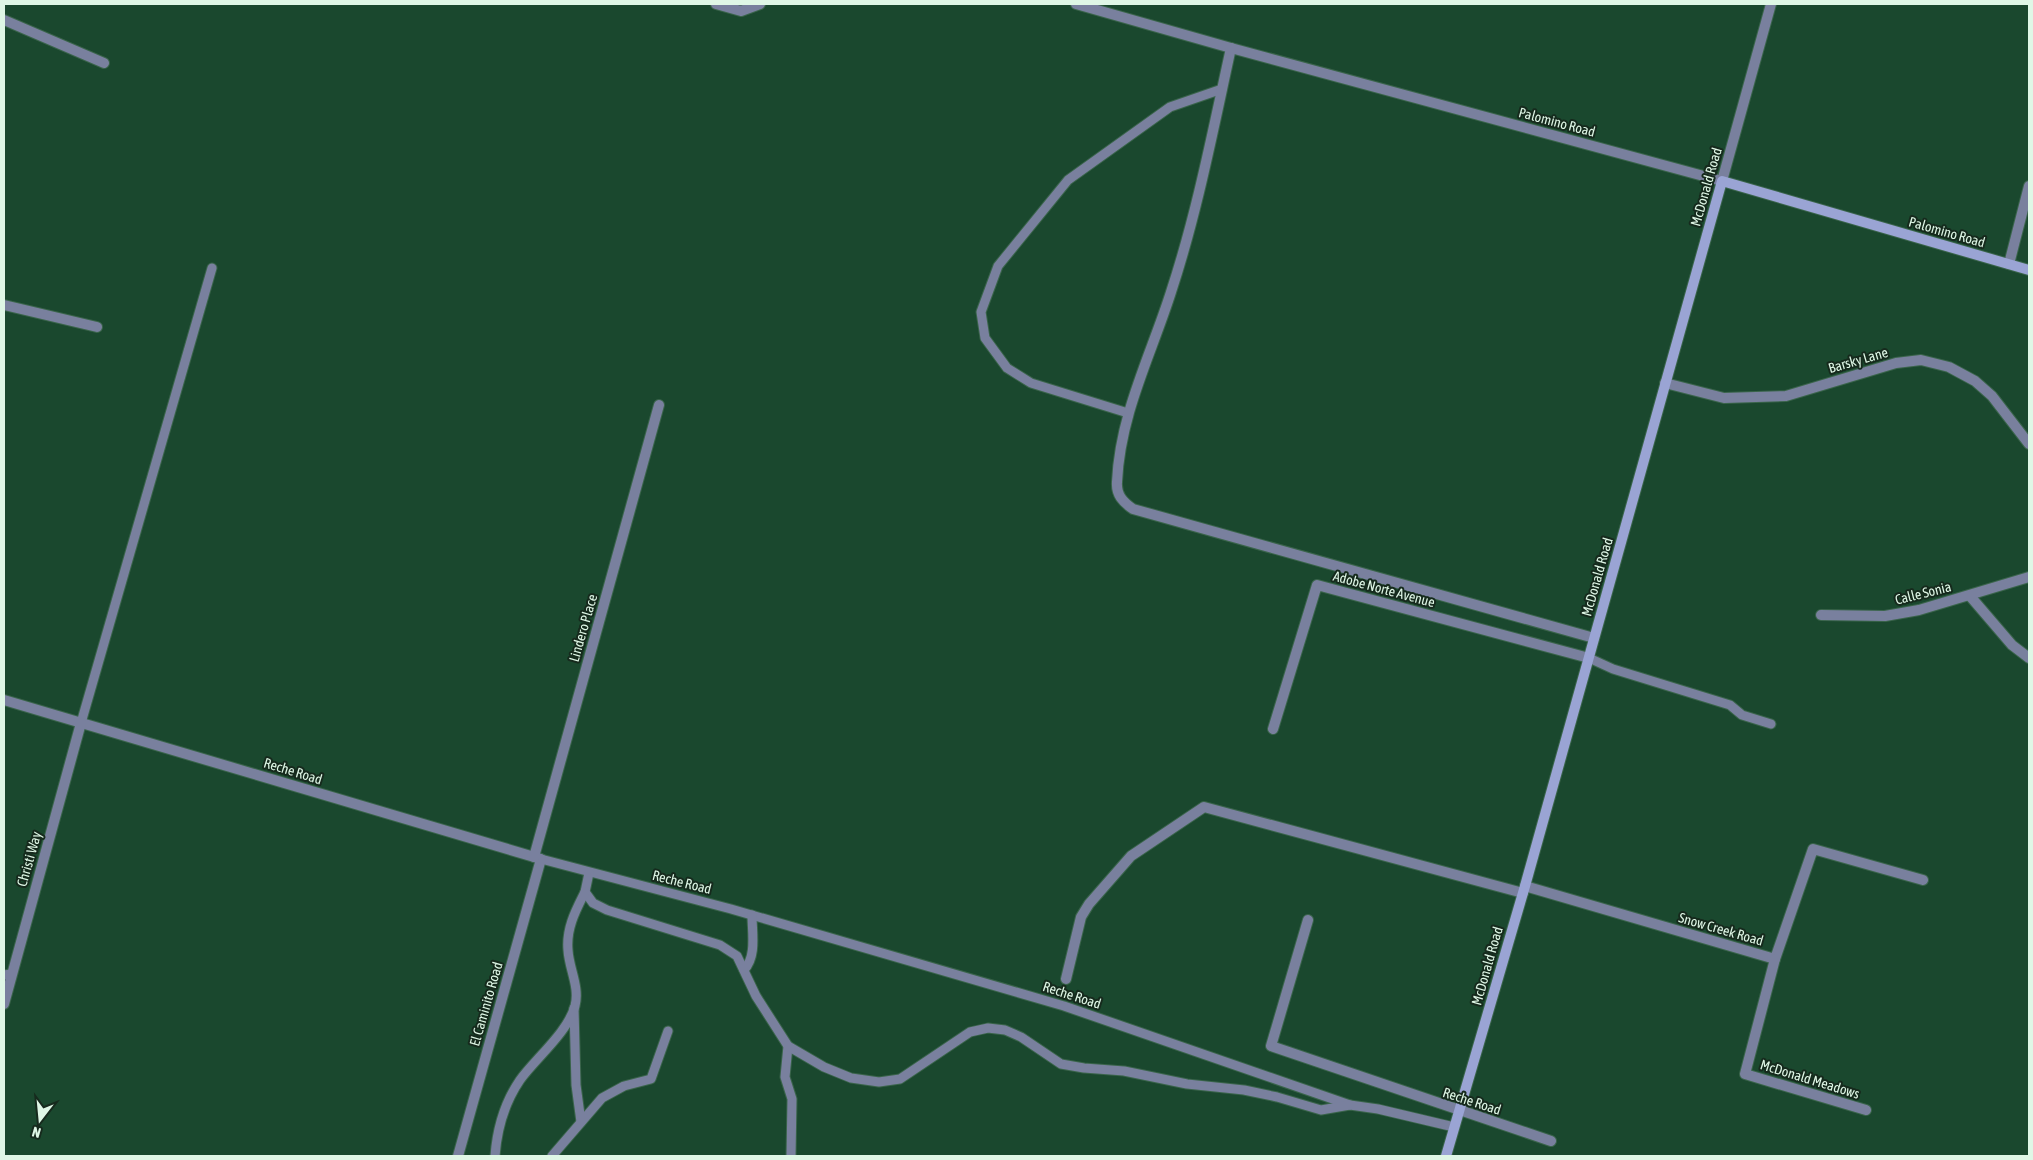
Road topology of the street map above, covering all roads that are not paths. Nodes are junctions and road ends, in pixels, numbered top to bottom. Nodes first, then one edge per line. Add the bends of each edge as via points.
1 (716, 4) edge
2 (760, 4) edge
3 (1076, 4) edge
4 (1771, 4) edge
5 (4, 20) edge
6 (1231, 48) junction
7 (104, 63) dead end
8 (1222, 89) junction
9 (1722, 181) junction
10 (2029, 186) edge
11 (2008, 264) junction
12 (212, 268) dead end
13 (2029, 270) edge
14 (4, 305) edge
15 (97, 327) dead end
16 (1665, 383) junction
17 (659, 406) dead end
18 (1128, 413) junction
19 (2029, 444) edge
20 (2029, 577) edge
21 (1970, 596) junction
22 (1821, 615) dead end
23 (1594, 638) junction
24 (1589, 658) junction
25 (2029, 658) edge
26 (4, 700) edge
27 (81, 722) junction
28 (1770, 724) dead end
29 (1273, 729) dead end
30 (537, 858) junction
31 (589, 873) junction
32 (1923, 880) dead end
33 (1524, 890) junction
34 (585, 892) junction
35 (752, 915) junction
36 (1308, 920) dead end
37 (1775, 959) junction
38 (744, 970) junction
39 (8, 974) edge
40 (1066, 979) dead end
41 (4, 1004) edge
42 (574, 1008) junction
43 (668, 1031) dead end
44 (788, 1046) junction
45 (1350, 1105) junction
46 (1866, 1110) dead end
47 (1459, 1111) junction
48 (582, 1122) junction
49 (1454, 1127) junction
50 (1550, 1141) dead end
51 (458, 1156) edge
52 (495, 1156) edge
53 (552, 1156) edge
54 (792, 1156) edge
55 (1446, 1156) edge

1 - 2 street via 741,11
3 - 6 street, Palomino Road
4 - 9 street, McDonald Road
5 - 7 street
6 - 8 street
6 - 9 street, Palomino Road
8 - 18 street via 1191,228
8 - 18 lane via 1170,107 1068,180 998,266 981,312 985,338 1007,368 1031,384
9 - 11 street, Palomino Road
9 - 16 street, McDonald Road
10 - 11 street
11 - 13 street, Palomino Road
12 - 27 lane
14 - 15 street
16 - 19 street, Barsky Lane via 1724,398 1786,396 1896,363 1921,360 1949,367 1975,381 1992,396
16 - 23 street, McDonald Road
17 - 30 street, Lindero Place
18 - 23 street via 1117,484 1121,500 1133,509
20 - 21 street, Calle Sonia
21 - 22 street, Calle Sonia via 1886,616
21 - 25 street via 2012,645
23 - 24 street, McDonald Road
24 - 28 lane via 1613,669 1730,705 1742,715
24 - 29 street, Adobe Norte Avenue via 1317,585
24 - 33 street, McDonald Road
26 - 27 street, Reche Road
27 - 30 street, Reche Road
27 - 39 street, Christi Way
30 - 31 lane, Reche Road
30 - 51 street, El Caminito Road
31 - 34 lane
31 - 35 lane, Reche Road
32 - 37 street, Snow Creek Road via 1814,849
33 - 37 street, Snow Creek Road
33 - 40 street, Snow Creek Road via 1204,807 1131,856 1089,904 1081,917
33 - 47 street, McDonald Road
34 - 38 lane via 593,903 606,910 720,945 737,956
34 - 42 lane via 568,932 568,950 577,994
35 - 38 lane via 752,956
35 - 45 lane, Reche Road via 1064,1006
36 - 47 street, Reche Road via 1271,1046
37 - 46 street, McDonald Meadows via 1745,1074
38 - 44 lane via 767,1016
39 - 41 street, Christi Way
42 - 48 lane via 576,1085
42 - 52 lane via 508,1101
43 - 48 lane via 651,1079 624,1086 602,1098
44 - 45 lane via 851,1078 880,1082 900,1079 970,1032 988,1028 1005,1030 1021,1037 1061,1064 1244,1090 1321,1110
44 - 54 lane via 785,1077 792,1099
45 - 49 lane
47 - 49 street, McDonald Road
47 - 50 street, Reche Road
48 - 53 lane
49 - 55 street, McDonald Road

